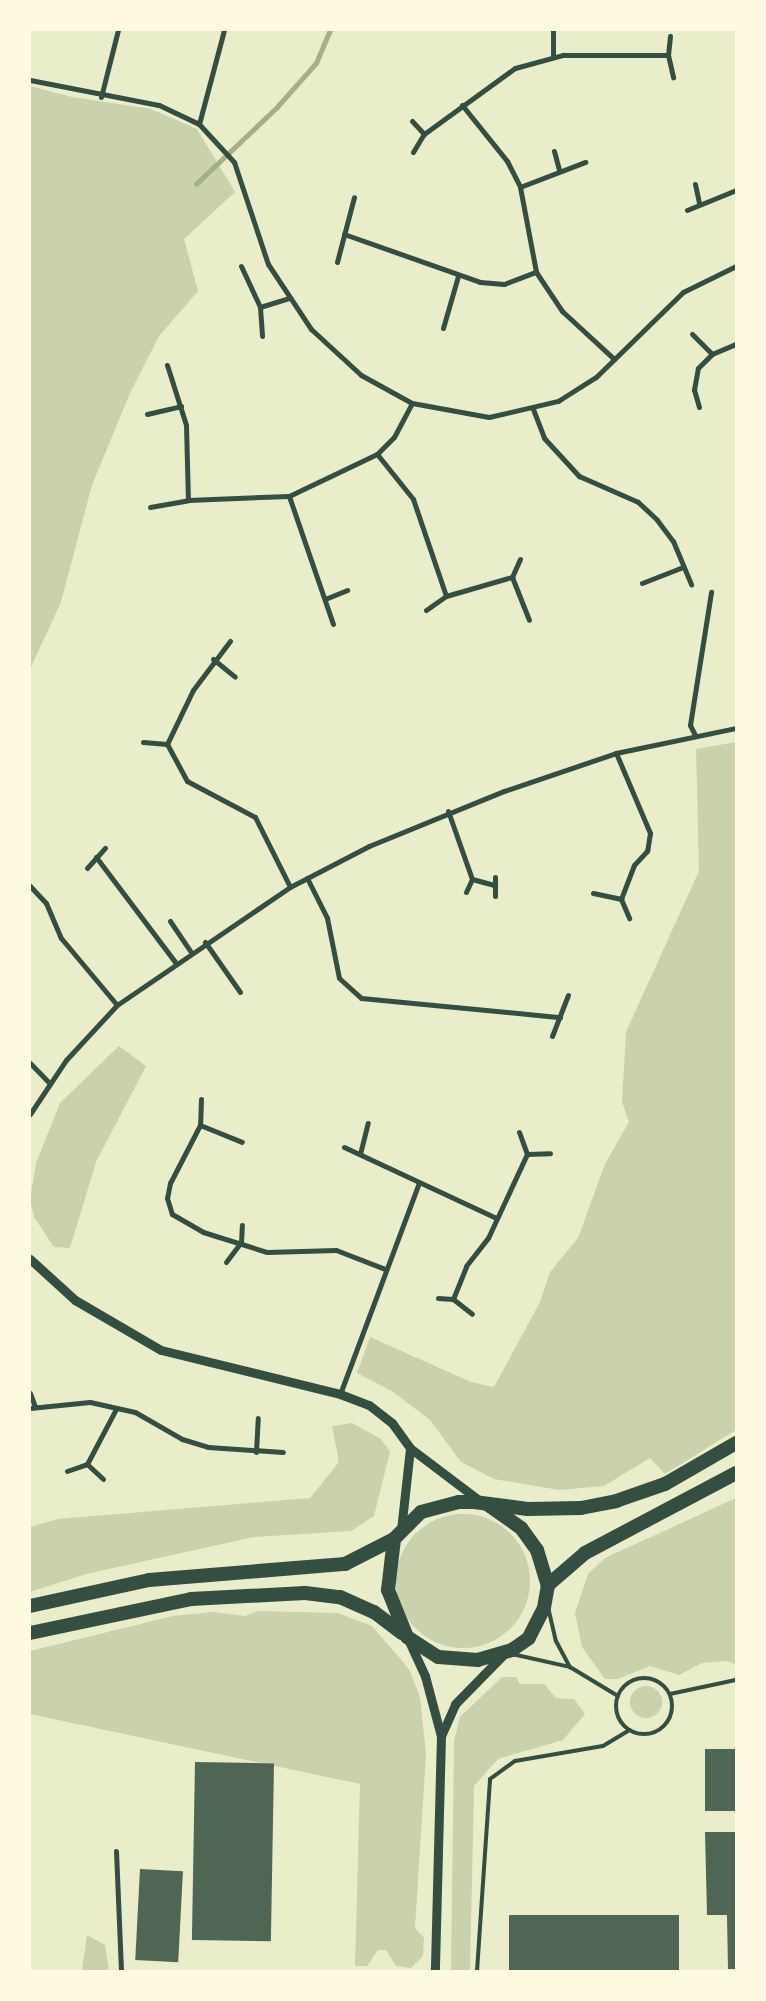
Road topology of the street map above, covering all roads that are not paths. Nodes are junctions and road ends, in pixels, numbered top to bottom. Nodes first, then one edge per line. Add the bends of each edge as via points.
1 (118, 30) edge
2 (224, 30) edge
3 (553, 30) edge
4 (670, 36) dead end
5 (668, 55) junction
6 (553, 56) junction
7 (673, 77) dead end
8 (30, 80) edge
9 (101, 97) junction
10 (462, 105) junction
11 (412, 121) dead end
12 (200, 124) junction
13 (424, 134) junction
14 (413, 152) dead end
15 (554, 152) dead end
16 (585, 162) dead end
17 (559, 170) junction
18 (695, 184) dead end
19 (520, 187) junction
20 (736, 190) edge
21 (354, 197) dead end
22 (699, 203) junction
23 (687, 210) dead end
24 (344, 234) junction
25 (337, 262) dead end
26 (241, 266) dead end
27 (736, 266) edge
28 (536, 272) junction
29 (458, 276) junction
30 (288, 298) junction
31 (260, 308) junction
32 (443, 328) dead end
33 (692, 334) dead end
34 (262, 336) dead end
35 (736, 344) edge
36 (712, 354) junction
37 (614, 359) junction
38 (167, 364) dead end
39 (412, 402) junction
40 (181, 406) junction
41 (699, 406) dead end
42 (533, 409) junction
43 (147, 414) dead end
44 (376, 454) junction
45 (289, 496) junction
46 (188, 500) junction
47 (150, 507) dead end
48 (520, 558) dead end
49 (683, 568) junction
50 (512, 577) junction
51 (642, 583) dead end
52 (690, 584) dead end
53 (347, 590) dead end
54 (711, 592) dead end
55 (446, 596) junction
56 (325, 599) junction
57 (426, 610) dead end
58 (529, 620) dead end
59 (333, 624) dead end
60 (230, 641) dead end
61 (213, 659) junction
62 (235, 677) dead end
63 (736, 728) edge
64 (695, 735) junction
65 (143, 742) dead end
66 (167, 744) junction
67 (616, 753) junction
68 (448, 811) junction
69 (105, 848) dead end
70 (96, 857) junction
71 (87, 868) dead end
72 (495, 877) dead end
73 (307, 878) junction
74 (472, 879) junction
75 (495, 885) junction
76 (30, 886) edge
77 (290, 887) junction
78 (466, 892) dead end
79 (593, 893) dead end
80 (495, 896) dead end
81 (621, 899) junction
82 (629, 918) dead end
83 (170, 921) dead end
84 (205, 942) junction
85 (190, 951) junction
86 (175, 962) junction
87 (240, 992) dead end
88 (568, 995) dead end
89 (117, 1005) junction
90 (560, 1017) junction
91 (552, 1036) dead end
92 (30, 1063) edge
93 (50, 1084) junction
94 (201, 1099) dead end
95 (30, 1113) edge
96 (368, 1123) dead end
97 (200, 1125) junction
98 (519, 1132) dead end
99 (242, 1142) dead end
100 (344, 1147) dead end
101 (550, 1153) dead end
102 (360, 1154) junction
103 (527, 1154) junction
104 (422, 1184) junction
105 (496, 1218) junction
106 (242, 1225) dead end
107 (241, 1242) junction
108 (30, 1259) edge
109 (226, 1262) dead end
110 (385, 1270) junction
111 (438, 1298) dead end
112 (453, 1299) junction
113 (472, 1314) dead end
114 (30, 1392) edge
115 (340, 1394) junction
116 (32, 1407) edge
117 (116, 1409) junction
118 (258, 1418) dead end
119 (736, 1443) edge
120 (410, 1448) junction
121 (256, 1452) junction
122 (283, 1452) dead end
123 (87, 1464) junction
124 (67, 1471) dead end
125 (736, 1473) edge
126 (103, 1480) dead end
127 (487, 1504) junction
128 (398, 1534) junction
129 (547, 1591) junction
130 (30, 1606) edge
131 (30, 1633) edge
132 (407, 1637) junction
133 (504, 1653) junction
134 (570, 1667) junction
135 (736, 1680) edge
136 (670, 1694) junction
137 (618, 1696) junction
138 (630, 1730) junction
139 (441, 1736) junction
140 (116, 1851) dead end
141 (121, 1971) edge
142 (435, 1971) edge
143 (477, 1971) edge

1 - 9 street
2 - 12 street
3 - 6 street
4 - 5 street
5 - 6 street
5 - 7 street
6 - 10 street via 515,68
8 - 9 street
9 - 12 street via 159,105
10 - 13 street
10 - 19 street via 507,161
11 - 13 street
12 - 30 street via 234,162 268,264
13 - 14 street
15 - 17 street
16 - 17 street
17 - 19 street
18 - 22 street
19 - 28 street
20 - 22 street
21 - 24 street
22 - 23 street
24 - 25 street
24 - 29 street
26 - 31 street
27 - 37 street via 672,301
28 - 29 street via 504,284
28 - 37 street via 562,312
29 - 32 street
30 - 31 street
30 - 39 street via 311,329 361,375
31 - 34 street
33 - 36 street
35 - 36 street
36 - 41 street via 698,368 694,390
37 - 42 street via 575,392
38 - 40 street
39 - 42 street via 489,417
39 - 44 street via 394,438
40 - 43 street
40 - 46 street
42 - 49 street via 544,438 579,476 638,502 657,520 673,541
44 - 45 street
44 - 55 street via 413,499
45 - 46 street
45 - 56 street
46 - 47 street
48 - 50 street
49 - 51 street
49 - 52 street
50 - 55 street
50 - 58 street
53 - 56 street
54 - 64 street via 690,725
55 - 57 street
56 - 59 street
60 - 61 street
61 - 62 street
61 - 66 street
63 - 64 street
64 - 67 street
65 - 66 street
66 - 77 street via 187,782 255,817
67 - 68 street
67 - 81 street via 650,833 647,851 634,865
68 - 73 street
68 - 74 street
69 - 70 street
70 - 71 street
70 - 86 street
72 - 75 street
73 - 77 street
73 - 90 street via 327,918 339,978 362,998
74 - 75 street
74 - 78 street
75 - 80 street
76 - 89 street via 46,904 61,938
77 - 84 street
79 - 81 street
81 - 82 street
83 - 85 street
84 - 85 street
84 - 87 street
85 - 86 street
86 - 89 street
88 - 90 street
89 - 93 street
90 - 91 street
92 - 93 street
93 - 95 street
94 - 97 street
96 - 102 street
97 - 99 street
97 - 107 street via 170,1183 168,1198 172,1214 203,1232
98 - 103 street
100 - 102 street
101 - 103 street
102 - 104 street
103 - 105 street
104 - 105 street
104 - 110 street
105 - 112 street via 488,1238 466,1266
106 - 107 street
107 - 109 street
107 - 110 street via 281,1254 336,1250
108 - 115 street via 76,1300 161,1350
110 - 115 street
111 - 112 street
112 - 113 street
114 - 116 street
115 - 120 street via 382,1413
116 - 117 street via 90,1402
117 - 121 street via 135,1412 182,1439 208,1447
117 - 123 street
118 - 121 street
119 - 127 highway via 665,1484 616,1501 570,1509
120 - 127 street
120 - 128 street
121 - 122 street
123 - 124 street
123 - 126 street
125 - 129 highway via 585,1553
127 - 128 highway via 438,1505
127 - 129 highway via 533,1542
128 - 130 highway via 345,1564 149,1580
128 - 132 highway via 388,1590
129 - 133 highway via 529,1638
129 - 134 lane via 556,1641
131 - 132 highway via 191,1599 305,1593 349,1601 374,1612
132 - 133 highway via 431,1654 454,1660
132 - 139 street via 425,1676
133 - 134 lane
133 - 139 street via 454,1704
134 - 137 lane
135 - 136 lane
136 - 137 lane via 658,1681 641,1678 626,1685
136 - 138 lane via 672,1711 664,1727 648,1734
137 - 138 lane via 618,1717
138 - 143 lane via 603,1746 515,1761 490,1779 486,1792
139 - 142 street
140 - 141 street

